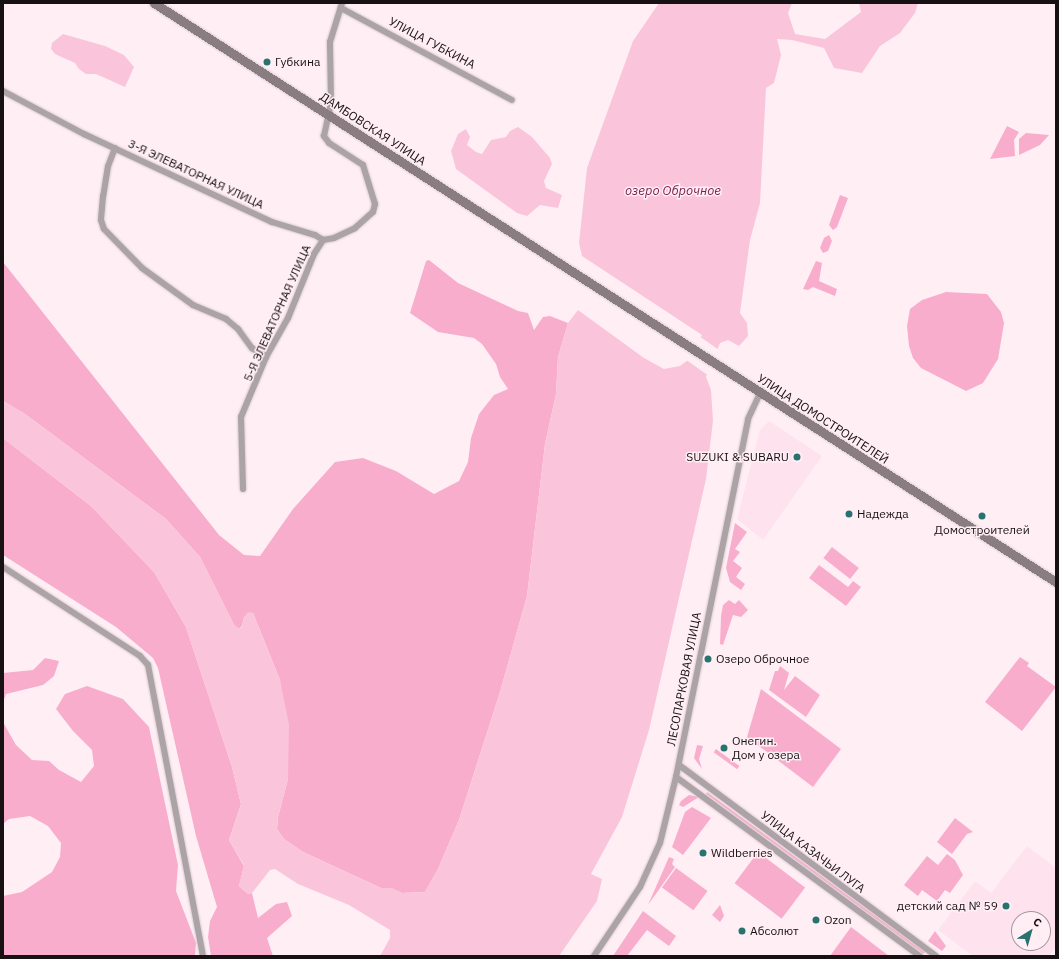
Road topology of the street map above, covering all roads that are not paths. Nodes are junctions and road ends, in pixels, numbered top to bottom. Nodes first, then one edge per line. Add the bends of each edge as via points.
1 (154, 3) edge
2 (342, 5) edge
3 (3, 91) edge
4 (512, 100) dead end
5 (329, 115) junction
6 (116, 148) junction
7 (323, 240) junction
8 (578, 275) joint
9 (266, 357) junction
10 (760, 393) junction
11 (243, 489) dead end
12 (3, 567) edge
13 (1056, 582) edge
14 (679, 765) junction
15 (676, 777) junction
16 (203, 956) edge
17 (594, 956) edge
18 (920, 956) edge
19 (936, 956) edge

1 - 5 main road, ДАМБОВСКАЯ УЛИЦА
2 - 4 street, УЛИЦА ГУБКИНА
2 - 5 street, УЛИЦА ГУБКИНА via 329,56 332,85
3 - 6 street, 3-Я ЭЛЕВАТОРНАЯ УЛИЦА
5 - 7 street, УЛИЦА ГУБКИНА via 325,140 363,165 375,204 372,212 355,228
5 - 8 main road, ДАМБОВСКАЯ УЛИЦА
6 - 7 street, 3-Я ЭЛЕВАТОРНАЯ УЛИЦА via 272,222 315,235
6 - 9 street via 108,166 104,188 101,220 104,229 142,268 193,305 226,319 238,329 252,348
7 - 9 street, 5-Я ЭЛЕВАТОРНАЯ УЛИЦА via 314,254 288,318
8 - 10 main road, УЛИЦА ДОМОСТРОИТЕЛЕЙ
9 - 11 street, 5-Я ЭЛЕВАТОРНАЯ УЛИЦА via 241,417
10 - 13 main road, УЛИЦА ДОМОСТРОИТЕЛЕЙ
10 - 14 street, ЛЕСОПАРКОВАЯ УЛИЦА via 748,418
12 - 16 street via 140,656 148,665
14 - 15 street, ЛЕСОПАРКОВАЯ УЛИЦА
14 - 19 street, УЛИЦА КАЗАЧЬИ ЛУГА
15 - 17 street, ЛЕСОПАРКОВАЯ УЛИЦА via 660,843 640,887
15 - 18 street, УЛИЦА КАЗАЧЬИ ЛУГА

